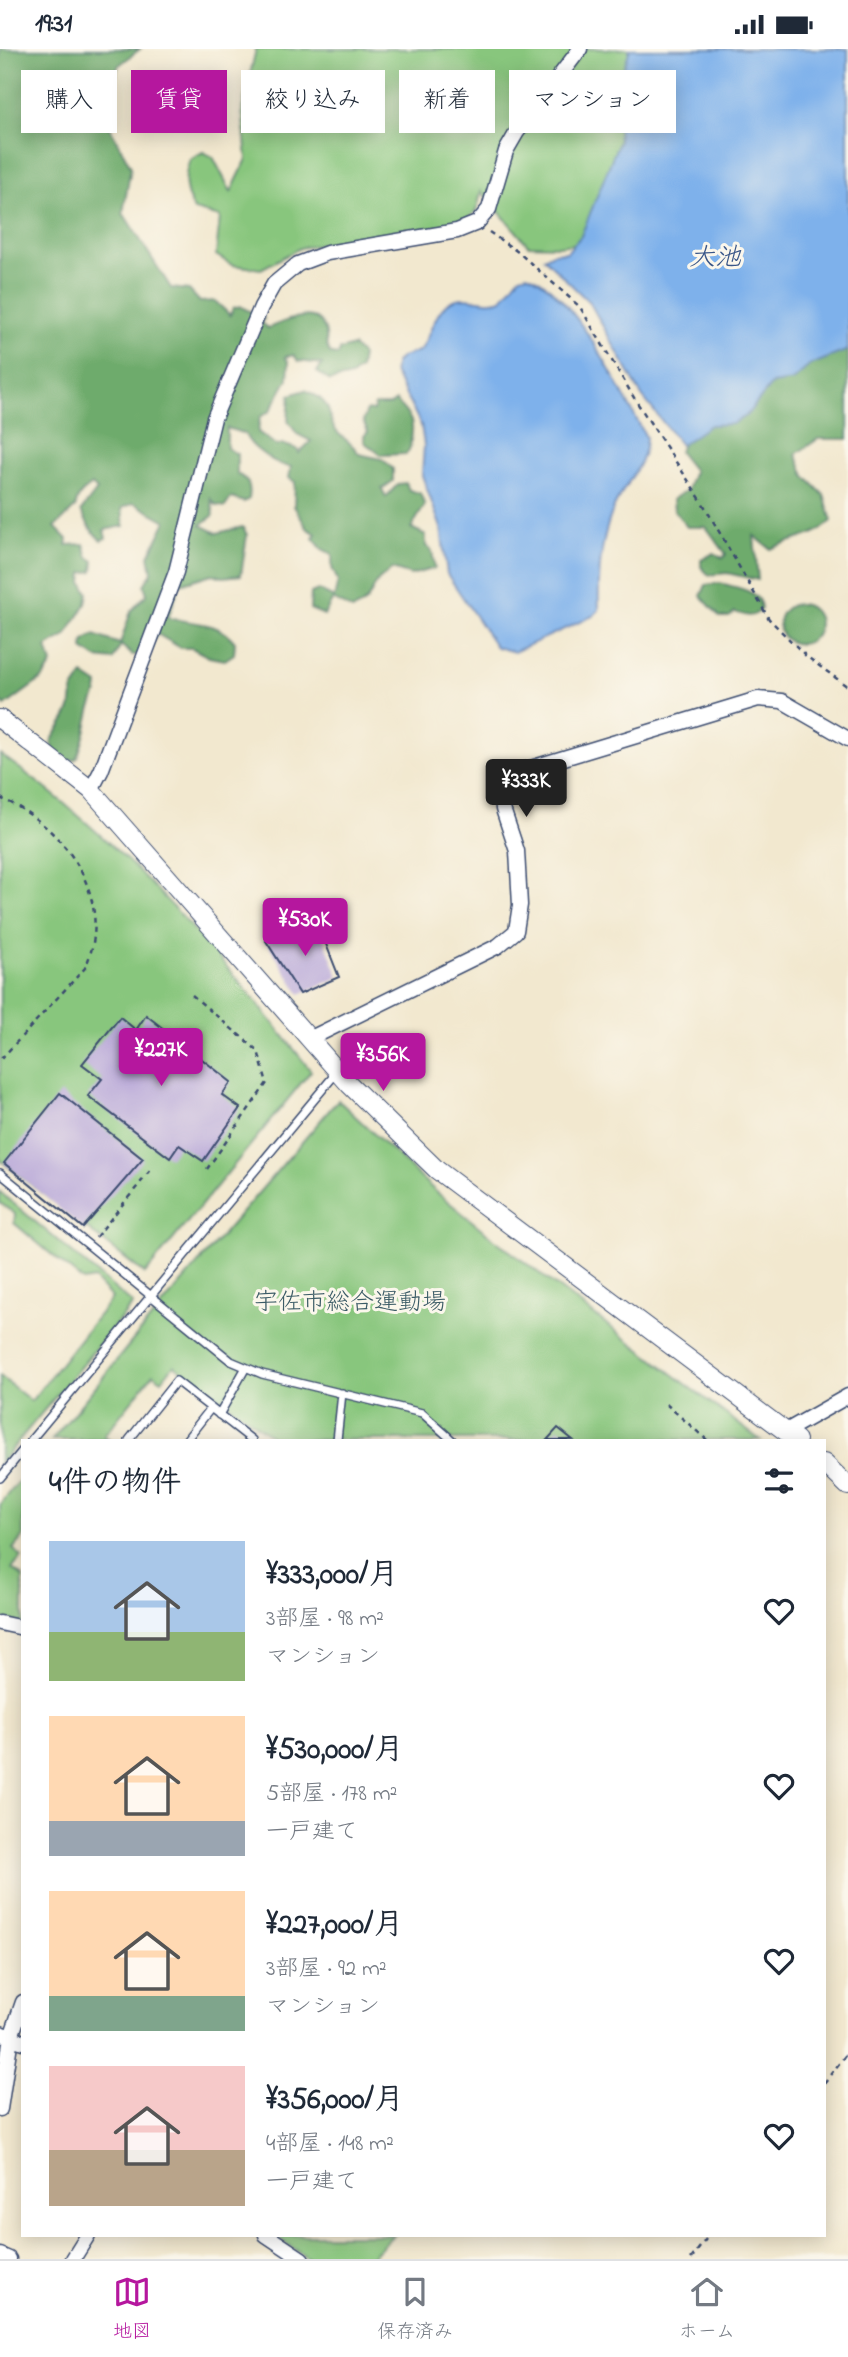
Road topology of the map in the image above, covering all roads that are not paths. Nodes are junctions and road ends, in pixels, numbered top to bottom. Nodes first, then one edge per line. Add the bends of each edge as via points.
1 (580, 49) edge
2 (0, 719) edge
3 (848, 739) edge
4 (91, 790) junction
5 (309, 1039) junction
6 (337, 1071) junction
7 (0, 1173) edge
8 (151, 1298) junction
9 (245, 1369) junction
10 (342, 1393) junction
11 (848, 1396) edge
12 (211, 1408) junction
13 (219, 1415) junction
14 (792, 1435) edge
15 (32, 1439) edge
16 (130, 1439) edge
17 (187, 1439) edge
18 (246, 1439) edge
19 (337, 1439) edge
20 (451, 1439) edge
21 (21, 1452) edge
22 (826, 1465) edge
23 (0, 1478) edge
24 (848, 1486) edge
25 (0, 1623) edge
26 (21, 1627) edge
27 (21, 2008) edge
28 (11, 2037) edge
29 (0, 2109) edge
30 (87, 2237) edge
31 (269, 2237) edge
32 (0, 2255) edge
33 (9, 2259) edge
34 (73, 2259) edge
35 (302, 2259) edge

1 - 4 street via 517,132 506,151 489,209 477,223 457,231 320,255 298,264 274,284 214,418 176,572
2 - 4 street
3 - 5 street via 782,701 758,699 521,772 506,784 502,797 520,873 519,922 513,935
4 - 5 street
5 - 6 street
6 - 8 lane
6 - 14 street via 447,1178
7 - 8 lane
8 - 9 lane
8 - 15 lane
9 - 10 lane
9 - 13 lane
10 - 19 lane
10 - 20 lane via 422,1413
11 - 14 street
12 - 13 lane
12 - 16 lane via 176,1381
12 - 17 lane
13 - 18 lane
21 - 23 lane
22 - 24 street
25 - 26 street
27 - 28 street
28 - 29 street
30 - 34 street
31 - 35 street
32 - 33 street

